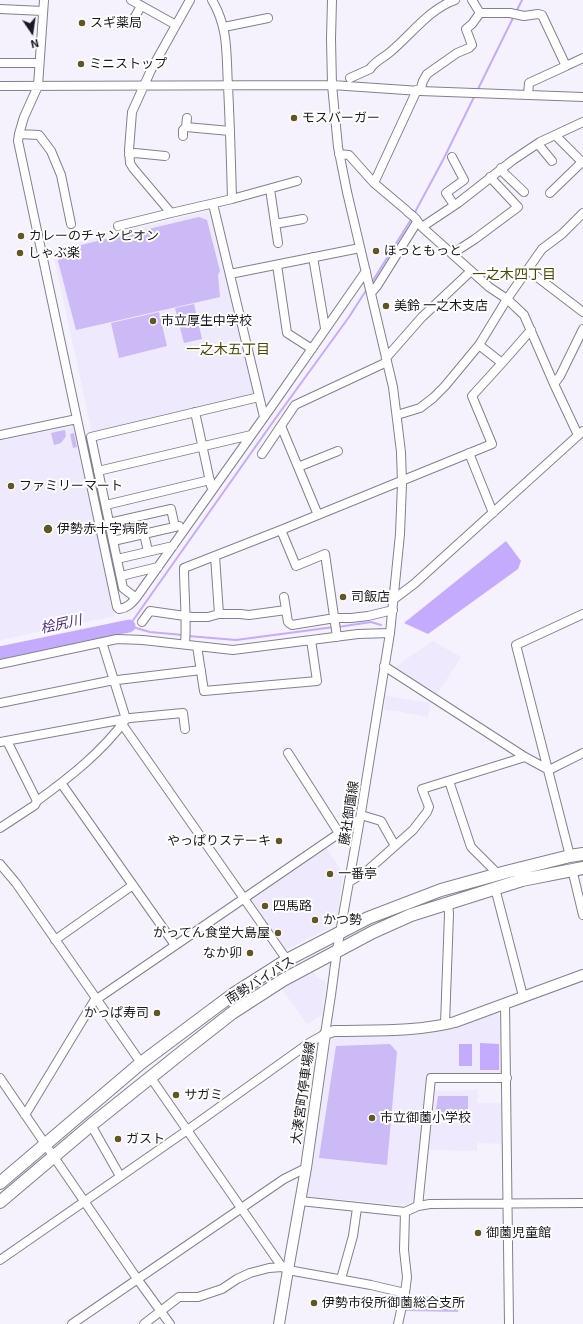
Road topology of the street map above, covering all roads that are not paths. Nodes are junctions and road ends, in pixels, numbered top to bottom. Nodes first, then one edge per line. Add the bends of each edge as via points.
1 (44, 0) edge
2 (131, 0) edge
3 (190, 0) edge
4 (212, 0) edge
5 (332, 0) edge
6 (455, 0) edge
7 (472, 0) edge
8 (141, 6) junction
9 (0, 9) edge
10 (43, 12) junction
11 (480, 13) junction
12 (268, 18) dead end
13 (132, 22) dead end
14 (176, 25) junction
15 (224, 28) junction
16 (583, 58) edge
17 (0, 63) edge
18 (39, 63) junction
19 (566, 66) junction
20 (350, 78) dead end
21 (144, 85) junction
22 (332, 85) junction
23 (0, 86) edge
24 (38, 86) junction
25 (228, 86) junction
26 (418, 90) junction
27 (528, 95) junction
28 (583, 97) edge
29 (187, 118) dead end
30 (583, 122) edge
31 (186, 127) junction
32 (230, 130) junction
33 (19, 134) junction
34 (556, 135) junction
35 (183, 136) dead end
36 (538, 144) junction
37 (339, 154) junction
38 (129, 155) junction
39 (165, 156) dead end
40 (452, 157) dead end
41 (552, 161) dead end
42 (583, 163) edge
43 (501, 168) junction
44 (490, 177) junction
45 (297, 181) dead end
46 (374, 183) junction
47 (270, 189) junction
48 (524, 192) dead end
49 (550, 193) dead end
50 (232, 199) junction
51 (213, 204) junction
52 (454, 205) junction
53 (583, 213) edge
54 (171, 214) junction
55 (303, 219) dead end
56 (577, 219) junction
57 (416, 221) junction
58 (71, 224) dead end
59 (275, 224) junction
60 (583, 225) edge
61 (118, 226) dead end
62 (278, 243) dead end
63 (360, 248) junction
64 (452, 254) junction
65 (313, 257) junction
66 (277, 265) junction
67 (528, 270) junction
68 (471, 271) junction
69 (230, 274) junction
70 (366, 275) junction
71 (371, 292) junction
72 (506, 299) junction
73 (583, 312) edge
74 (325, 328) junction
75 (583, 329) edge
76 (531, 330) junction
77 (480, 345) junction
78 (312, 348) junction
79 (387, 360) junction
80 (502, 363) junction
81 (554, 384) junction
82 (259, 397) junction
83 (195, 412) junction
84 (397, 415) junction
85 (264, 417) junction
86 (77, 419) junction
87 (281, 426) junction
88 (581, 433) edge
89 (0, 435) edge
90 (251, 435) junction
91 (203, 447) junction
92 (338, 451) dead end
93 (469, 453) junction
94 (262, 454) dead end
95 (298, 467) junction
96 (98, 471) junction
97 (210, 480) junction
98 (402, 481) junction
99 (212, 490) junction
100 (106, 505) junction
101 (493, 513) junction
102 (318, 515) junction
103 (110, 523) junction
104 (189, 524) junction
105 (175, 527) junction
106 (282, 530) junction
107 (144, 534) junction
108 (113, 541) junction
109 (173, 546) junction
110 (148, 551) junction
111 (215, 556) junction
112 (117, 559) junction
113 (158, 567) junction
114 (121, 576) junction
115 (284, 597) dead end
116 (136, 598) junction
117 (394, 599) junction
118 (286, 610) junction
119 (393, 610) junction
120 (219, 614) junction
121 (583, 614) edge
122 (185, 616) junction
123 (335, 620) junction
124 (142, 622) dead end
125 (390, 633) junction
126 (337, 636) junction
127 (311, 640) junction
128 (185, 641) junction
129 (102, 642) junction
130 (197, 646) junction
131 (0, 664) edge
132 (384, 666) junction
133 (200, 670) junction
134 (114, 681) junction
135 (0, 703) edge
136 (124, 721) junction
137 (185, 729) dead end
138 (3, 741) edge
139 (288, 754) dead end
140 (583, 754) edge
141 (525, 758) junction
142 (549, 770) junction
143 (448, 780) junction
144 (62, 783) junction
145 (38, 801) junction
146 (361, 817) junction
147 (0, 828) edge
148 (340, 833) junction
149 (395, 846) junction
150 (583, 854) edge
151 (570, 856) junction
152 (0, 864) edge
153 (578, 868) edge
154 (498, 874) junction
155 (349, 882) junction
156 (133, 885) junction
157 (495, 888) junction
158 (244, 899) junction
159 (448, 903) junction
160 (583, 915) edge
161 (341, 931) junction
162 (55, 940) junction
163 (175, 945) junction
164 (337, 950) junction
165 (287, 960) junction
166 (583, 975) edge
167 (523, 996) junction
168 (96, 999) junction
169 (505, 1003) junction
170 (445, 1024) junction
171 (325, 1034) junction
172 (141, 1063) junction
173 (0, 1078) edge
174 (151, 1078) junction
175 (507, 1078) junction
176 (25, 1115) junction
177 (91, 1125) junction
178 (186, 1131) junction
179 (46, 1143) junction
180 (53, 1156) junction
181 (306, 1168) junction
182 (120, 1176) junction
183 (0, 1183) edge
184 (84, 1201) junction
185 (300, 1201) junction
186 (0, 1202) edge
187 (583, 1202) edge
188 (508, 1203) junction
189 (418, 1206) junction
190 (242, 1208) junction
191 (357, 1208) junction
192 (405, 1212) junction
193 (0, 1260) edge
194 (285, 1268) junction
195 (341, 1279) junction
196 (138, 1280) junction
197 (405, 1293) junction
198 (161, 1311) junction
199 (72, 1324) edge
200 (144, 1324) edge
201 (170, 1324) edge
202 (279, 1324) edge
203 (398, 1324) edge
204 (509, 1324) edge

1 - 10 street
2 - 8 street
3 - 14 street
4 - 15 street
5 - 22 street, 藤社御薗線
6 - 20 street via 433,13 370,69
7 - 11 street
8 - 13 street
8 - 14 street
9 - 10 street
10 - 18 street
11 - 19 street via 542,15
11 - 26 street via 466,30 472,45 427,74
12 - 15 street
14 - 21 street
15 - 25 street
16 - 19 street
17 - 18 street
18 - 24 street
19 - 27 street via 529,83
21 - 24 street
21 - 25 street
21 - 38 street via 132,112
22 - 25 street
22 - 26 street
22 - 37 street, 藤社御薗線
23 - 24 street
24 - 33 street
25 - 32 street
26 - 27 street
26 - 46 street
27 - 28 street
29 - 31 street
30 - 34 street
31 - 32 street
31 - 35 street
32 - 50 street
33 - 58 street via 39,135 51,151 61,175
33 - 86 street
34 - 36 street
34 - 42 street
36 - 41 street
36 - 43 street
37 - 46 street via 349,155
37 - 63 street, 藤社御薗線
38 - 39 street via 135,153
38 - 54 street via 133,168
40 - 52 street via 464,180 446,193
42 - 49 street
43 - 44 street
43 - 48 street
44 - 52 street
44 - 64 street via 518,207
45 - 47 street
46 - 57 street
47 - 50 street
47 - 59 street
50 - 51 street
51 - 54 street
51 - 69 street
52 - 57 street
53 - 56 street
54 - 61 street
55 - 59 street
56 - 60 street
56 - 67 street via 542,249
57 - 64 street
57 - 71 street
59 - 62 street
63 - 65 street
63 - 70 street, 藤社御薗線
64 - 68 street
65 - 66 street
65 - 74 street
66 - 69 street
66 - 78 street via 287,333
67 - 72 street
67 - 73 street
68 - 72 street
68 - 79 street via 422,317
69 - 82 street
70 - 71 street, 藤社御薗線
70 - 74 street
71 - 79 street, 藤社御薗線
72 - 76 street via 524,315
72 - 77 street
74 - 78 street
75 - 81 street
76 - 80 street
76 - 81 street
77 - 80 street
77 - 84 street via 433,398 420,408
78 - 85 street
79 - 84 street, 藤社御薗線
79 - 87 street via 295,405
80 - 93 street via 472,396 492,444
81 - 88 street
82 - 83 street
82 - 85 street
83 - 91 street
83 - 96 street via 91,437
84 - 98 street, 藤社御薗線
85 - 90 street
86 - 89 street
86 - 116 street via 117,607 126,607
87 - 94 street
87 - 95 street
88 - 101 street
90 - 91 street
90 - 99 street
91 - 96 street
91 - 97 street
92 - 95 street
93 - 98 street
93 - 101 street
95 - 102 street
96 - 100 street
97 - 99 street
97 - 100 street
98 - 102 street
98 - 117 street, 藤社御薗線
99 - 104 street
100 - 103 street
101 - 117 street
102 - 106 street
103 - 105 street via 171,509
103 - 108 street
104 - 105 street
104 - 109 street
105 - 107 street
106 - 111 street
106 - 123 street via 296,566 325,554
107 - 108 street
107 - 110 street
108 - 112 street
109 - 110 street
109 - 113 street
110 - 112 street
111 - 120 street
111 - 122 street via 184,568
112 - 114 street
113 - 114 street
113 - 116 street
114 - 116 street via 123,588
115 - 118 street
117 - 119 street, 藤社御薗線
118 - 120 street via 249,615
118 - 123 street via 288,622 292,625
119 - 123 street
119 - 125 street, 藤社御薗線
120 - 122 street via 208,617
121 - 142 street via 516,646
122 - 124 street via 150,611
122 - 128 street
123 - 126 street
125 - 126 street
125 - 132 street, 藤社御薗線
126 - 127 street
127 - 130 street via 233,650
127 - 133 street via 317,681 204,691
128 - 129 street via 122,639
128 - 130 street
129 - 131 street
129 - 134 street
130 - 133 street
132 - 141 street
132 - 146 street, 藤社御薗線
133 - 134 street
134 - 135 street
134 - 136 street
136 - 137 street via 183,713
136 - 138 street
136 - 144 street via 93,757
136 - 158 street
138 - 145 street
139 - 148 street
140 - 142 street
141 - 142 street
141 - 143 street
142 - 151 street
143 - 149 street via 422,789 429,807 427,812 413,830
143 - 154 street via 471,847
144 - 145 street
144 - 156 street
145 - 147 street
146 - 148 street
146 - 149 street via 380,821
146 - 155 street, 藤社御薗線
148 - 158 street
149 - 155 street via 368,870
150 - 151 highway, 南勢バイパス
151 - 154 highway, 南勢バイパス
152 - 162 street
153 - 157 highway, 南勢バイパス
153 - 160 street
154 - 161 highway, 南勢バイパス via 442,890
155 - 161 street, 藤社御薗線
156 - 162 street
156 - 163 street
157 - 159 highway, 南勢バイパス
157 - 167 street
158 - 163 street
158 - 165 street
159 - 164 highway, 南勢バイパス via 411,915
159 - 170 street
161 - 164 street, 藤社御薗線
161 - 165 highway, 南勢バイパス
162 - 168 street
163 - 168 street
164 - 171 street, 藤社御薗線
164 - 174 highway, 南勢バイパス via 283,980 232,1013
165 - 172 highway, 南勢バイパス via 232,995
166 - 167 main road, 大湊宮町停車場線
167 - 169 main road, 大湊宮町停車場線
168 - 172 street
168 - 176 street
169 - 170 main road, 大湊宮町停車場線
169 - 175 street
170 - 171 main road, 大湊宮町停車場線 via 426,1028 334,1031
171 - 178 street
171 - 181 main road, 大湊宮町停車場線
172 - 179 highway, 南勢バイパス
173 - 176 street
174 - 177 highway, 南勢バイパス
174 - 178 street
175 - 188 street
175 - 189 street via 431,1078
176 - 179 street
177 - 180 highway, 南勢バイパス
177 - 182 street
178 - 182 street
178 - 190 street
179 - 180 street
179 - 183 highway, 南勢バイパス
180 - 184 street
180 - 186 highway, 南勢バイパス
181 - 185 main road, 大湊宮町停車場線
181 - 190 street via 284,1179
182 - 184 street
184 - 193 street
184 - 196 street
185 - 191 street
185 - 194 main road, 大湊宮町停車場線
187 - 188 street
188 - 189 street
188 - 204 street
189 - 192 street
190 - 194 street
190 - 196 street
191 - 192 street
191 - 195 street via 353,1236
192 - 197 street
194 - 195 street
194 - 198 street via 269,1268 250,1273 222,1289 198,1297 179,1297
194 - 202 main road, 大湊宮町停車場線
195 - 197 street
196 - 198 street
196 - 199 street
197 - 203 street
198 - 200 street
198 - 201 street

